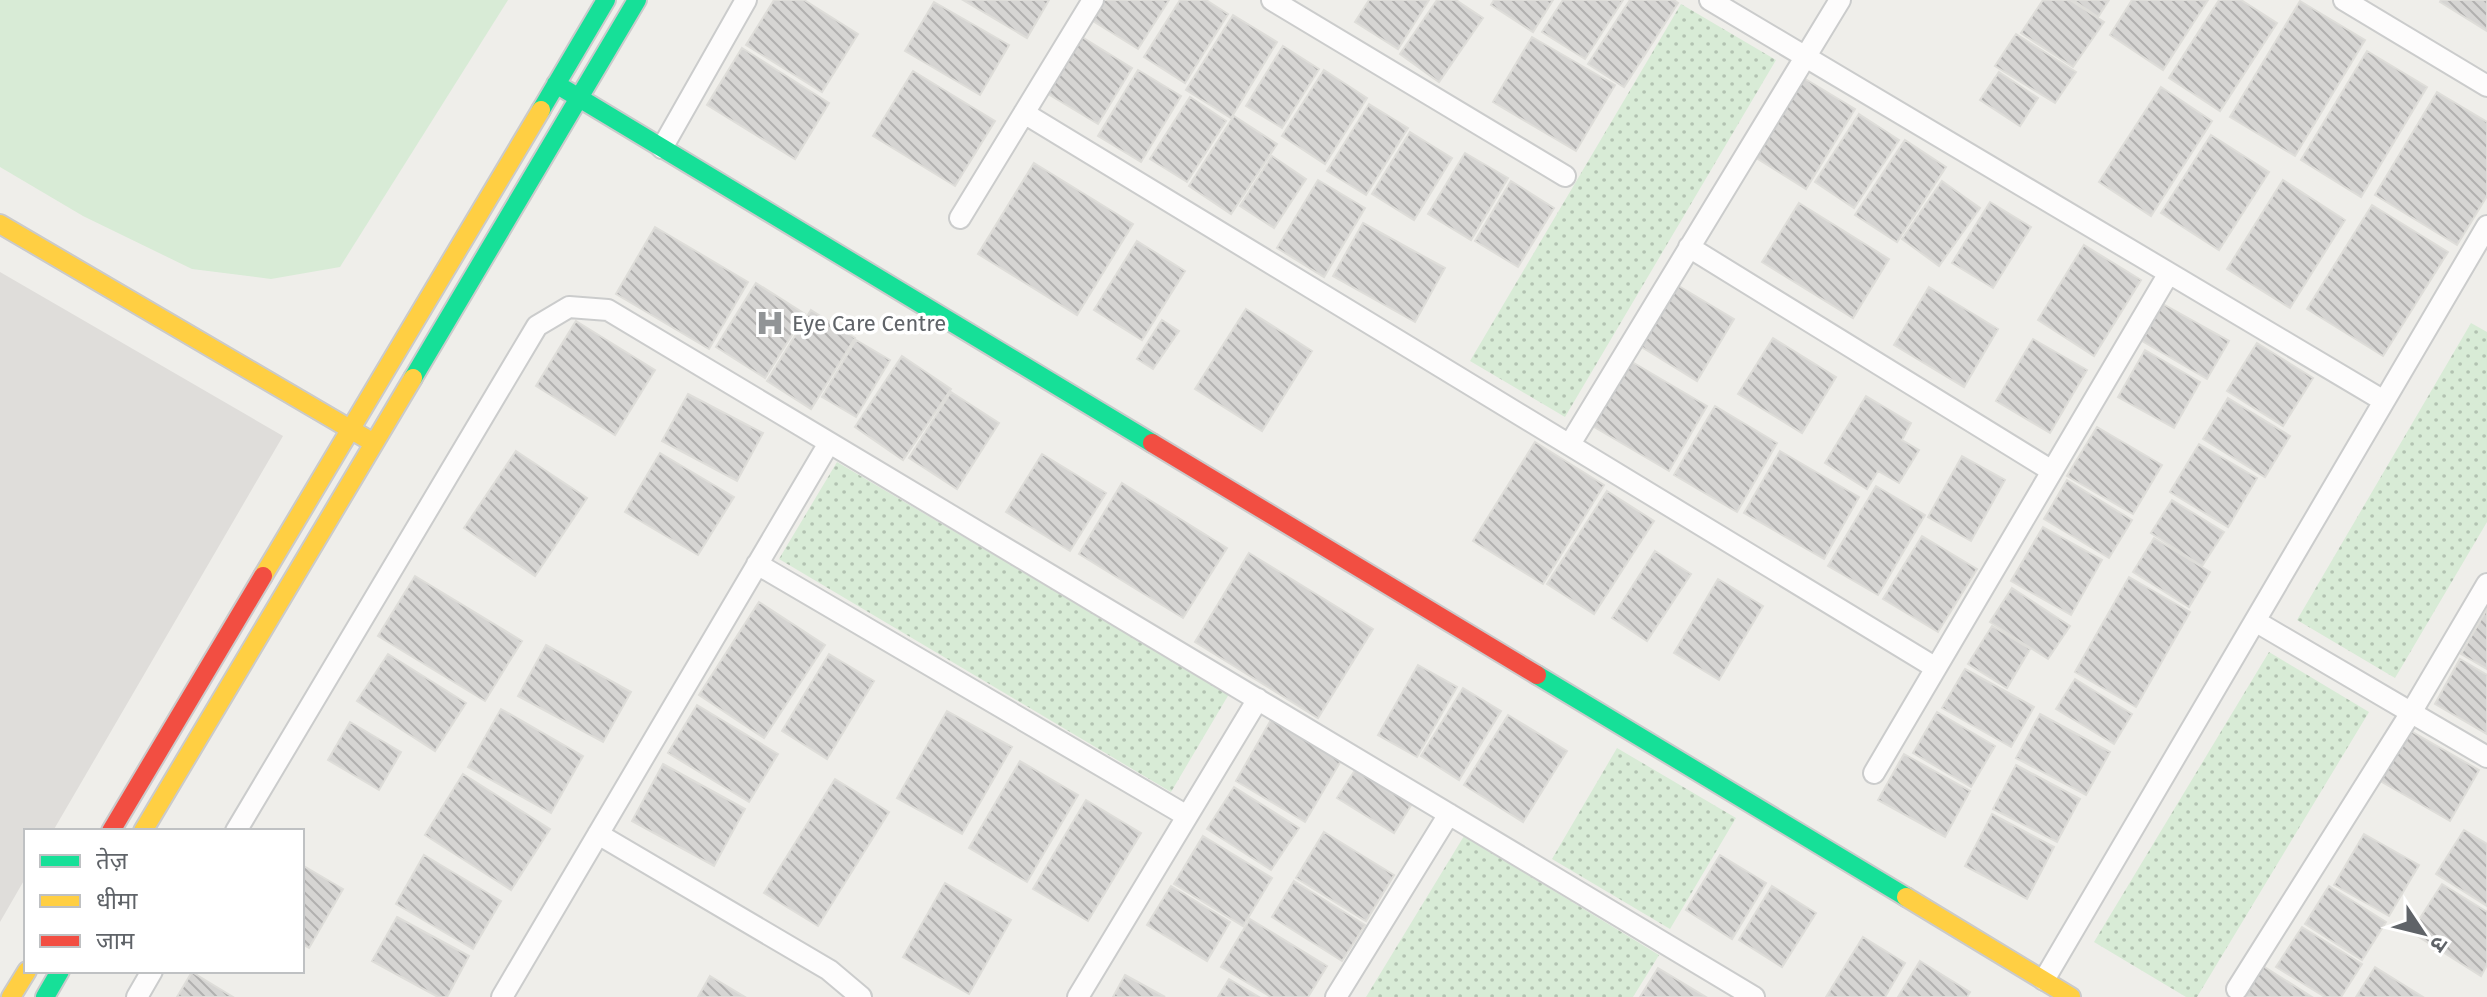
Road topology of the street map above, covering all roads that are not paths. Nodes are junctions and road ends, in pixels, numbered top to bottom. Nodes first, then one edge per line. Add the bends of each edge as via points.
1 (606, 0) edge
2 (637, 0) edge
3 (746, 0) edge
4 (1093, 0) edge
5 (1272, 0) edge
6 (1710, 0) edge
7 (1840, 0) edge
8 (2344, 0) edge
9 (1806, 57) junction
10 (556, 84) junction
11 (2487, 86) edge
12 (579, 98) junction
13 (1024, 113) junction
14 (662, 148) junction
15 (1565, 176) dead end
16 (960, 218) dead end
17 (0, 224) edge
18 (2487, 226) edge
19 (1689, 247) junction
20 (2169, 273) junction
21 (2384, 401) junction
22 (351, 430) junction
23 (373, 443) junction
24 (829, 443) junction
25 (1570, 444) junction
26 (2052, 471) junction
27 (757, 564) junction
28 (2487, 584) edge
29 (2255, 621) junction
30 (1936, 668) junction
31 (1258, 699) junction
32 (2412, 711) junction
33 (2487, 757) edge
34 (1874, 773) dead end
35 (1449, 814) junction
36 (1187, 816) junction
37 (112, 829) edge
38 (144, 829) edge
39 (237, 829) edge
40 (598, 834) junction
41 (26, 973) edge
42 (59, 973) edge
43 (151, 973) edge
44 (2044, 980) junction
45 (2237, 989) dead end
46 (11, 997) edge
47 (45, 997) edge
48 (137, 997) edge
49 (502, 997) edge
50 (861, 997) edge
51 (1078, 997) edge
52 (1336, 997) edge
53 (1754, 997) edge
54 (2071, 997) edge

1 - 10 street
2 - 12 street
3 - 14 street
4 - 13 street
5 - 15 street
6 - 9 street
7 - 9 street
8 - 11 street
9 - 19 street
9 - 20 street
10 - 12 street
10 - 22 street
12 - 14 street
12 - 23 street
13 - 16 street
13 - 25 street
14 - 44 street
17 - 22 street
18 - 21 street
19 - 25 street
19 - 26 street
20 - 21 street
20 - 26 street
21 - 29 street
22 - 23 street
22 - 37 street
23 - 38 street
24 - 27 street
24 - 31 street
24 - 39 street via 608,310 569,307 537,326
25 - 30 street
26 - 30 street
27 - 36 street
27 - 40 street
28 - 32 street
29 - 32 street
29 - 44 street
30 - 34 street
31 - 35 street
31 - 36 street
32 - 33 street
32 - 45 street
35 - 52 street
35 - 53 street
36 - 51 street
40 - 49 street
40 - 50 street via 829,970
41 - 46 street
42 - 47 street
43 - 48 street
44 - 54 street

